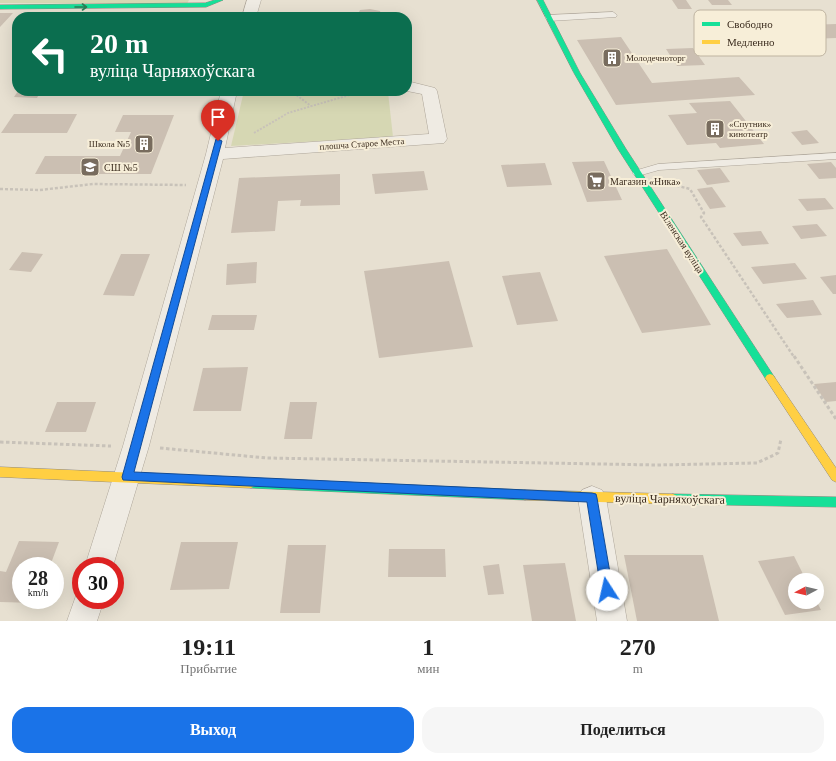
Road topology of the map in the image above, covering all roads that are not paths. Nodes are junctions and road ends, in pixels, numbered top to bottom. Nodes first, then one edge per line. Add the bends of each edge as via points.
1 (220, 0) edge
2 (254, 0) edge
3 (540, 0) edge
4 (0, 7) edge
5 (250, 12) edge
6 (613, 15) dead end
7 (549, 18) junction
8 (412, 87) edge
9 (228, 96) edge
10 (216, 154) junction
11 (836, 156) edge
12 (638, 173) junction
13 (0, 472) edge
14 (127, 477) junction
15 (836, 477) edge
16 (592, 498) junction
17 (836, 502) edge
18 (102, 557) edge
19 (86, 609) edge
20 (82, 621) edge
21 (612, 621) edge

4 -> 1 main road via 206,5
2 - 5 street
3 - 7 main road, Віленская вуліца
6 - 7 lane
7 - 12 main road, Віленская вуліца via 577,73
8 - 10 street, плошча Старое Места via 429,91 438,139
9 - 10 street
10 - 14 street
11 - 12 lane via 658,167
12 - 15 main road, Віленская вуліца
13 - 14 main road, вуліца Чарняхоўскага
14 - 16 main road, вуліца Чарняхоўскага
14 - 18 street
16 - 17 main road, вуліца Чарняхоўскага
16 - 21 street
19 - 20 street

